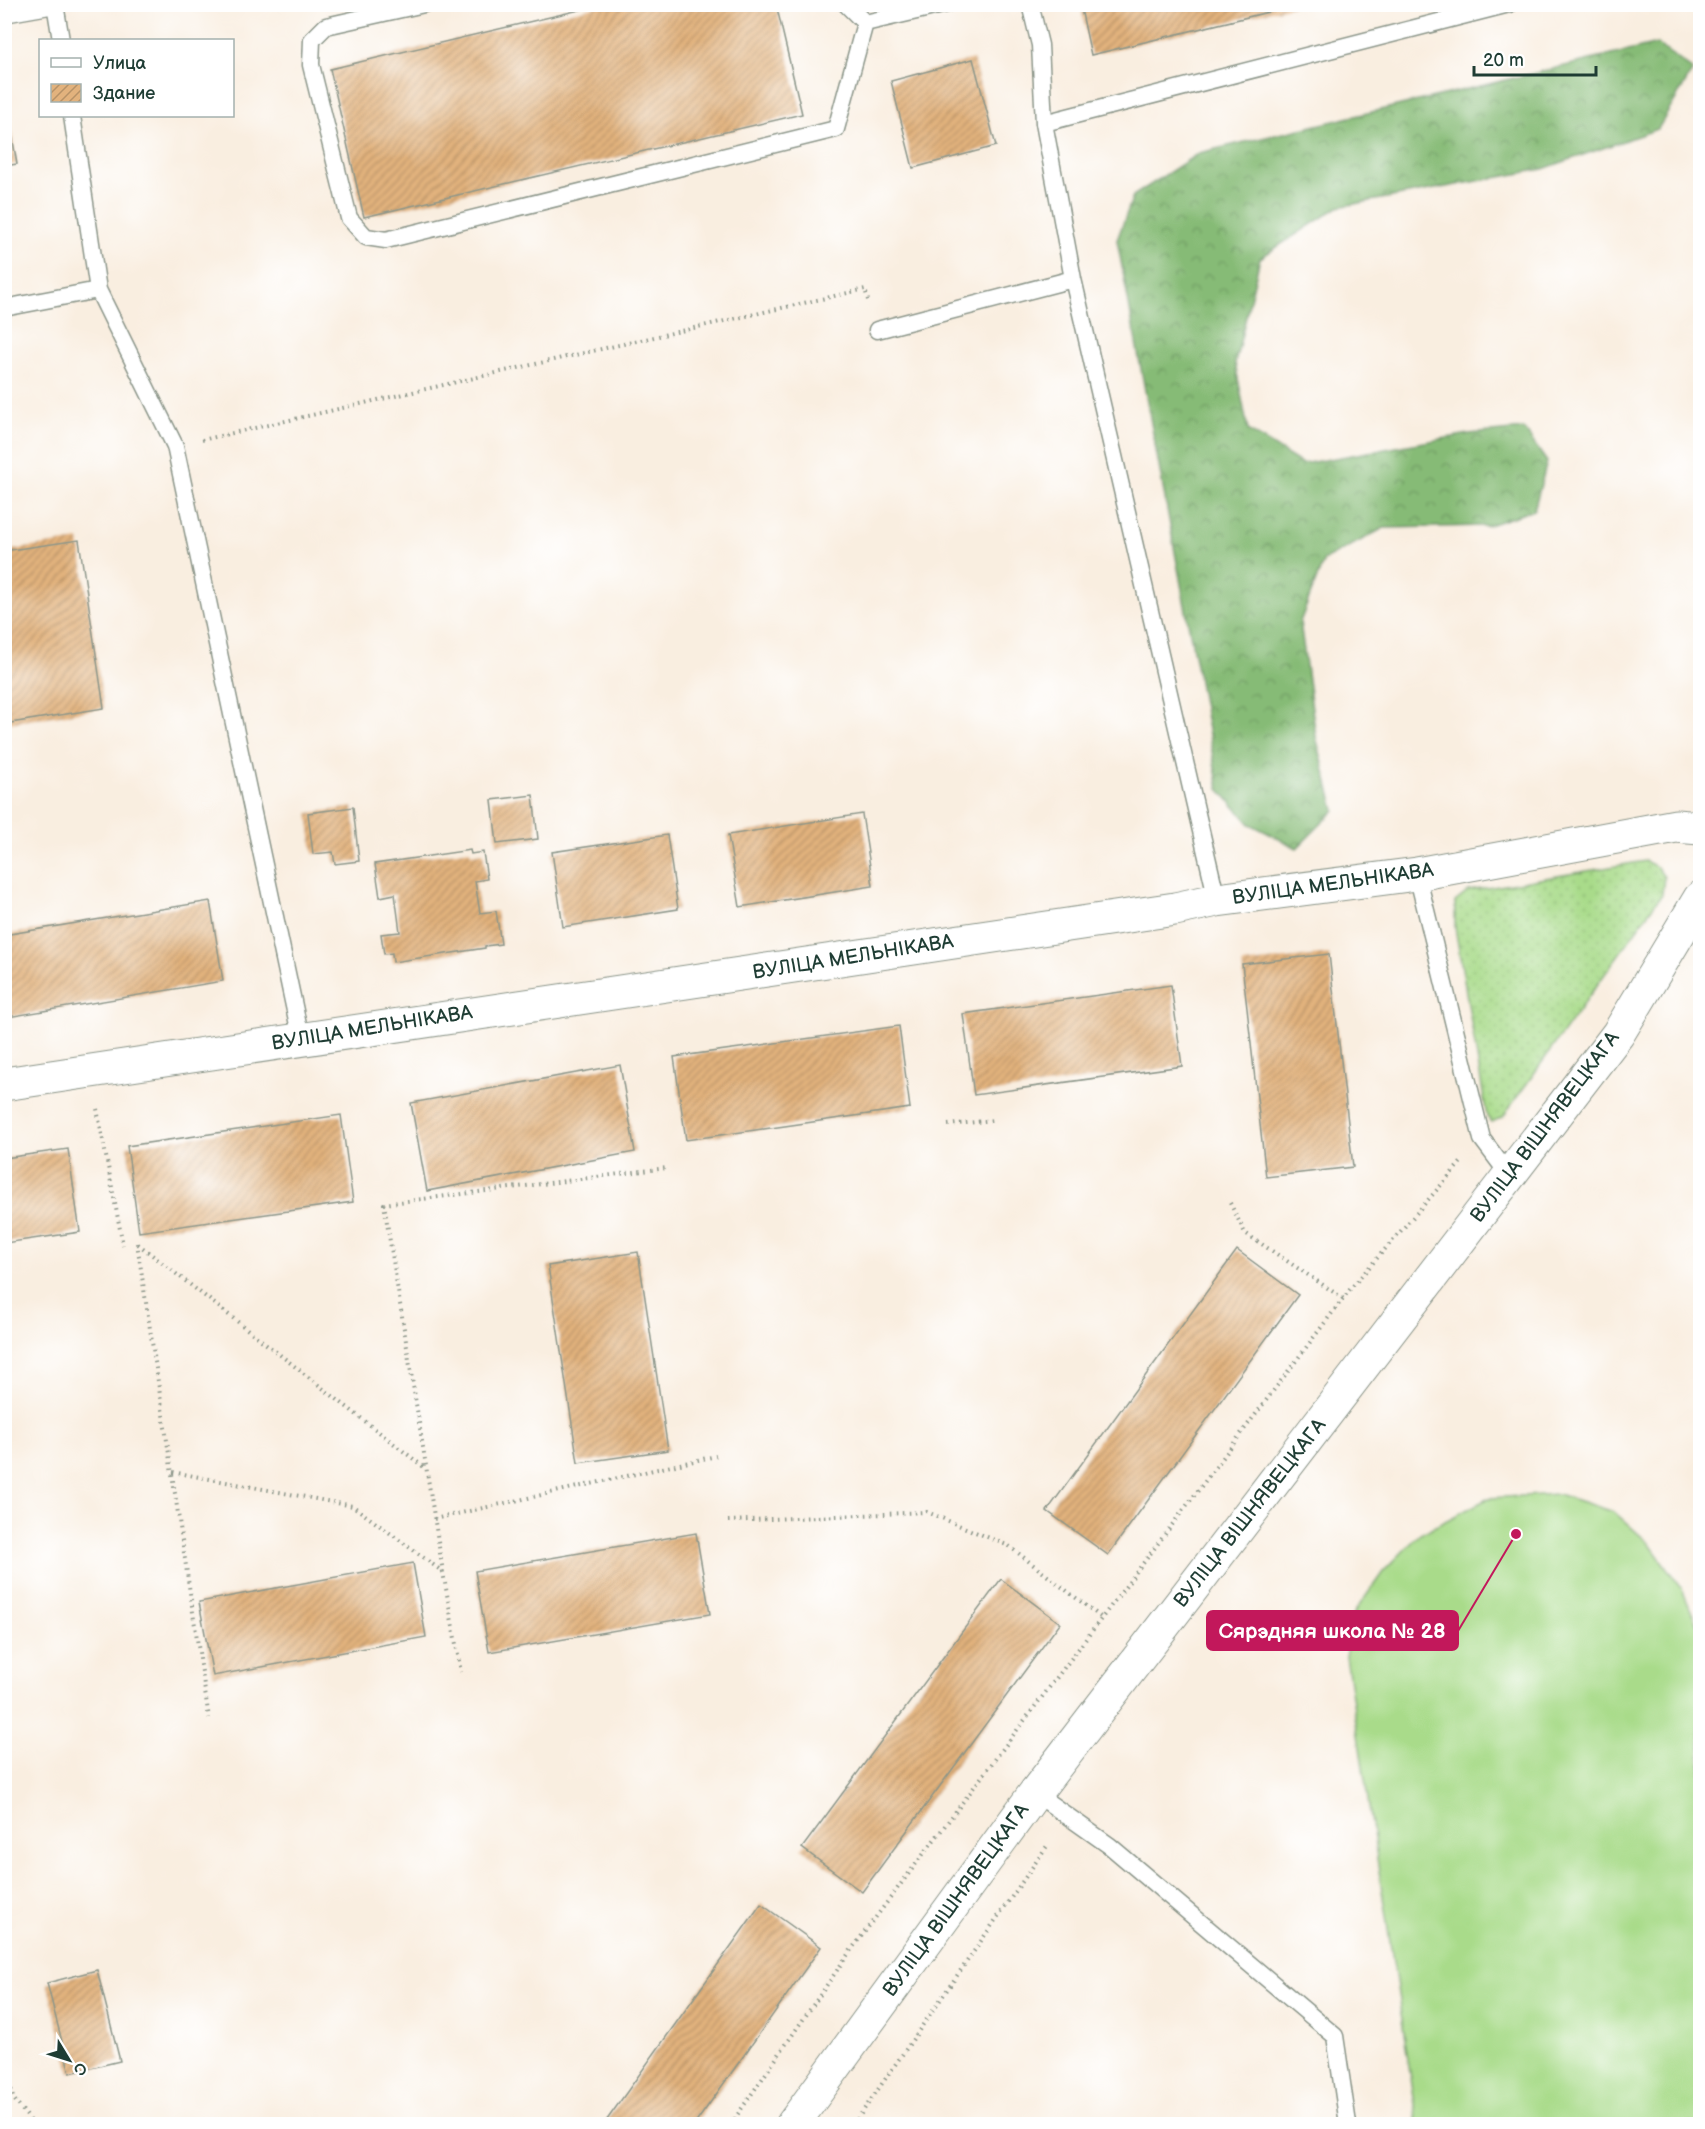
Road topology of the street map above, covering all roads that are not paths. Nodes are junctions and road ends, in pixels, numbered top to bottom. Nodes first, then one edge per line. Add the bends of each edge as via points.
1 (424, 4) edge
2 (846, 4) edge
3 (947, 4) edge
4 (1030, 4) edge
5 (1509, 4) edge
6 (55, 5) edge
7 (4, 14) edge
8 (865, 22) junction
9 (61, 39) edge
10 (72, 117) edge
11 (1044, 123) junction
12 (1073, 279) junction
13 (98, 290) junction
14 (4, 308) edge
15 (877, 330) road end
16 (1701, 828) edge
17 (1417, 874) junction
18 (1701, 898) edge
19 (1217, 900) junction
20 (301, 1039) junction
21 (4, 1084) edge
22 (1509, 1175) junction
23 (1035, 1793) junction
24 (793, 2124) edge
25 (1348, 2124) edge

1 - 8 lane via 326,26 312,40 311,65 349,218 366,237 386,240 836,129
2 - 8 lane
3 - 8 lane
4 - 11 lane via 1040,45
5 - 11 lane
6 - 7 lane
6 - 9 lane
10 - 13 lane
11 - 12 lane
12 - 15 lane
12 - 19 lane
13 - 14 lane
13 - 20 lane via 175,446
16 - 17 street, ВУЛІЦА МЕЛЬНІКАВА via 1676,826
17 - 19 street, ВУЛІЦА МЕЛЬНІКАВА
17 - 22 lane via 1482,1139
18 - 22 street, ВУЛІЦА ВІШНЯВЕЦКАГА via 1618,1034
19 - 20 street, ВУЛІЦА МЕЛЬНІКАВА
20 - 21 street, ВУЛІЦА МЕЛЬНІКАВА
22 - 23 street, ВУЛІЦА ВІШНЯВЕЦКАГА
23 - 24 street, ВУЛІЦА ВІШНЯВЕЦКАГА
23 - 25 lane via 1110,1846 1335,2036

